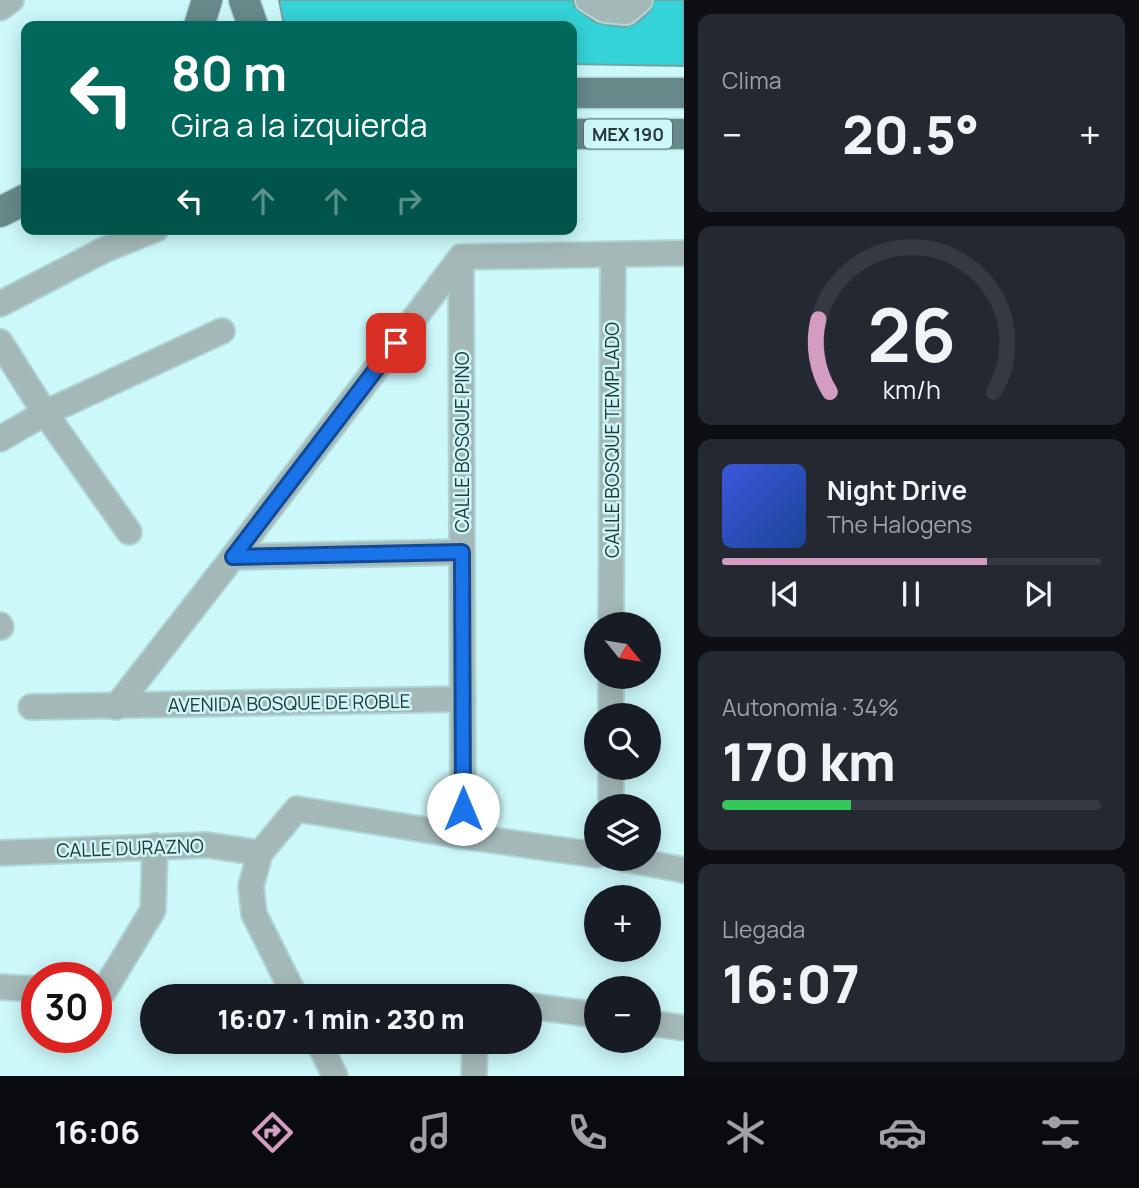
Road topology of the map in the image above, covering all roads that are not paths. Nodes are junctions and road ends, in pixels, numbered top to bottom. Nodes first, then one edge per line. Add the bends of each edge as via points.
1 (11, 0) edge
2 (207, 0) edge
3 (244, 0) edge
4 (588, 0) edge
5 (640, 0) edge
6 (0, 8) edge
7 (201, 21) edge
8 (251, 21) edge
9 (577, 93) edge
10 (684, 93) edge
11 (577, 134) edge
12 (684, 134) edge
13 (21, 202) edge
14 (0, 212) edge
15 (141, 235) edge
16 (684, 253) edge
17 (613, 255) junction
18 (461, 257) junction
19 (0, 304) edge
20 (222, 331) dead end
21 (0, 342) edge
22 (45, 413) junction
23 (0, 439) edge
24 (129, 532) dead end
25 (462, 552) junction
26 (233, 557) junction
27 (611, 612) edge
28 (463, 699) junction
29 (31, 707) dead end
30 (116, 707) junction
31 (463, 836) junction
32 (155, 846) junction
33 (0, 853) edge
34 (260, 853) junction
35 (584, 853) edge
36 (661, 866) edge
37 (684, 870) edge
38 (112, 978) edge
39 (289, 984) edge
40 (0, 987) edge
41 (21, 988) edge
42 (542, 1008) edge
43 (584, 1013) edge
44 (661, 1025) edge
45 (684, 1028) edge
46 (324, 1054) edge
47 (475, 1054) edge
48 (335, 1076) edge
49 (474, 1076) edge

1 - 6 street
2 - 7 main road
3 - 8 main road
4 - 5 street via 605,10 626,12
9 - 10 main road, MEX 190
11 - 12 main road, MEX 190
13 - 14 main road
15 - 19 street
16 - 17 street
17 - 18 street
17 - 27 street, CALLE BOSQUE TEMPLADO
18 - 25 street, CALLE BOSQUE PINO
18 - 26 street
20 - 22 street
21 - 22 street
22 - 23 street
22 - 24 street
25 - 26 street
25 - 28 street, CALLE BOSQUE PINO
26 - 30 street
28 - 30 street, AVENIDA BOSQUE DE ROBLE
28 - 31 street, CALLE BOSQUE PINO
29 - 30 street, AVENIDA BOSQUE DE ROBLE
31 - 34 street via 297,809
31 - 35 street
32 - 33 street, CALLE DURAZNO
32 - 34 street, CALLE DURAZNO via 207,845
32 - 38 street via 153,910
34 - 39 street via 251,886 254,914
36 - 37 street
40 - 41 street
42 - 43 street
44 - 45 street
46 - 48 street
47 - 49 street

